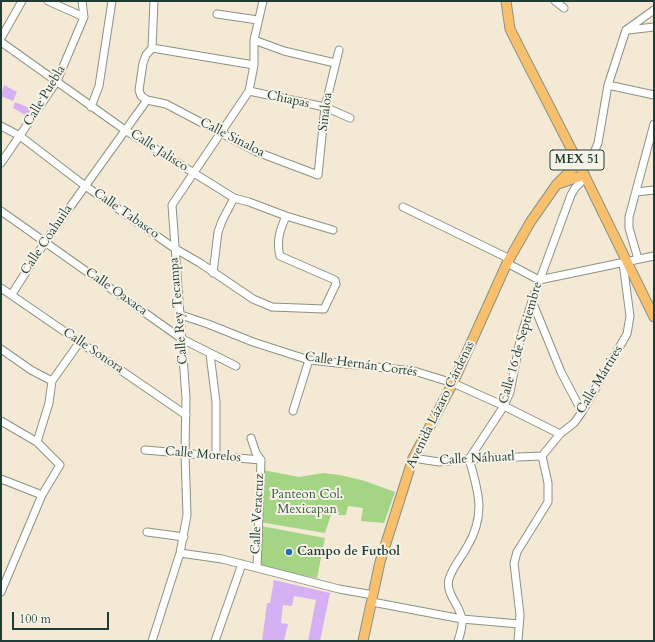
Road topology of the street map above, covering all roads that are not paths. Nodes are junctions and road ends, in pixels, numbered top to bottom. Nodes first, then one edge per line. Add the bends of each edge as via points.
1 (22, 1) edge
2 (48, 1) edge
3 (82, 1) edge
4 (112, 1) edge
5 (154, 1) edge
6 (263, 1) edge
7 (506, 1) edge
8 (555, 1) edge
9 (564, 8) dead end
10 (654, 10) edge
11 (217, 14) dead end
12 (84, 17) junction
13 (258, 20) junction
14 (654, 27) edge
15 (626, 30) junction
16 (1, 38) edge
17 (254, 40) junction
18 (1, 42) edge
19 (152, 48) junction
20 (339, 50) dead end
21 (335, 63) junction
22 (254, 65) junction
23 (57, 81) junction
24 (608, 85) junction
25 (249, 91) junction
26 (654, 94) edge
27 (146, 100) junction
28 (91, 107) junction
29 (325, 107) junction
30 (350, 118) dead end
31 (654, 124) edge
32 (1, 126) edge
33 (125, 130) junction
34 (220, 134) junction
35 (20, 136) junction
36 (1, 163) edge
37 (580, 164) junction
38 (194, 174) junction
39 (318, 175) joint
40 (585, 177) junction
41 (557, 184) junction
42 (84, 185) junction
43 (654, 190) edge
44 (636, 192) junction
45 (234, 198) junction
46 (403, 207) dead end
47 (1, 211) edge
48 (286, 216) junction
49 (332, 230) dead end
50 (44, 242) junction
51 (174, 248) junction
52 (654, 256) edge
53 (638, 260) junction
54 (509, 261) junction
55 (626, 263) junction
56 (214, 273) junction
57 (539, 280) junction
58 (1, 288) edge
59 (12, 294) junction
60 (532, 301) junction
61 (181, 315) junction
62 (654, 317) edge
63 (182, 338) junction
64 (79, 343) junction
65 (1, 349) edge
66 (210, 354) junction
67 (309, 360) junction
68 (236, 366) dead end
69 (52, 381) junction
70 (453, 383) junction
71 (504, 406) junction
72 (292, 411) dead end
73 (582, 412) junction
74 (186, 415) junction
75 (1, 421) edge
76 (560, 434) junction
77 (251, 438) dead end
78 (37, 442) junction
79 (145, 450) dead end
80 (185, 454) junction
81 (216, 456) junction
82 (542, 456) junction
83 (413, 458) junction
84 (469, 459) junction
85 (261, 460) junction
86 (1, 479) edge
87 (42, 495) junction
88 (147, 532) dead end
89 (184, 537) junction
90 (180, 553) junction
91 (242, 564) junction
92 (257, 568) junction
93 (1, 592) edge
94 (372, 599) junction
95 (462, 620) junction
96 (519, 624) junction
97 (152, 641) edge
98 (215, 641) edge
99 (364, 641) edge
100 (458, 641) edge
101 (518, 641) edge

1 - 16 street
2 - 12 street
3 - 12 street, Calle Puebla
4 - 28 street via 99,86
5 - 19 street
6 - 13 street, Calle Rey Tecampa
7 - 37 main road, MEX 51 via 510,29
8 - 9 street
10 - 15 street
11 - 13 street
12 - 23 street, Calle Puebla
13 - 17 street, Calle Rey Tecampa
14 - 15 street
15 - 24 street
17 - 21 street via 284,51
17 - 22 street, Calle Rey Tecampa
18 - 23 street, Calle Jalisco
19 - 22 street
19 - 27 street via 146,55 139,90
20 - 21 street, Sinaloa
21 - 29 street, Sinaloa
22 - 25 street, Calle Rey Tecampa
23 - 28 street, Calle Jalisco
23 - 35 street, Calle Puebla
24 - 26 street
24 - 37 street via 598,143 593,155
25 - 29 street, Chiapas
25 - 34 street, Calle Rey Tecampa
27 - 33 street
27 - 34 street, Calle Sinaloa via 166,104
28 - 33 street, Calle Jalisco
29 - 30 street, Chiapas
29 - 39 street, Sinaloa
31 - 44 street
32 - 35 street, Calle Tabasco
33 - 38 street, Calle Jalisco
33 - 42 street, Calle Coahuila
34 - 38 street, Calle Rey Tecampa
34 - 39 street, Calle Sinaloa via 257,152
35 - 36 street, Calle Puebla
35 - 42 street, Calle Tabasco
37 - 40 main road, MEX 51
37 - 41 main road, Avenida Lázaro Cárdenas
38 - 45 street, Calle Jalisco
38 - 51 street, Calle Rey Tecampa via 172,205
40 - 41 main road
40 - 55 main road, MEX 51
40 - 57 street, Calle 16 de Septiembre via 571,195
41 - 54 main road, Avenida Lázaro Cárdenas via 530,221
42 - 50 street, Calle Coahuila
42 - 51 street, Calle Tabasco
43 - 44 street
44 - 53 street via 628,223
45 - 48 street, Calle Jalisco
45 - 56 street via 218,232
46 - 54 street
47 - 50 street, Calle Oaxaca
48 - 49 street, Calle Jalisco
48 - 56 street, Calle Tabasco via 278,235 280,256 335,280 336,284 324,309 265,305
50 - 59 street, Calle Coahuila
50 - 63 street, Calle Oaxaca
51 - 56 street, Calle Tabasco
51 - 61 street, Calle Rey Tecampa
52 - 53 street
53 - 55 street
54 - 57 street
54 - 70 main road, Avenida Lázaro Cárdenas
55 - 57 street
55 - 62 main road, MEX 51
55 - 73 street, Calle Mártires via 630,316 627,334
57 - 60 street, Calle 16 de Septiembre
58 - 59 street, Calle Sonora
59 - 64 street, Calle Sonora
60 - 71 street, Calle 16 de Septiembre via 510,392
60 - 73 street
61 - 63 street, Calle Rey Tecampa
61 - 67 street, Calle Hernán Cortés
63 - 66 street, Calle Oaxaca
63 - 74 street, Calle Rey Tecampa
64 - 69 street
64 - 74 street, Calle Sonora
65 - 69 street via 30,370
66 - 68 street, Calle Oaxaca
66 - 81 street via 216,402
67 - 70 street, Calle Hernán Cortés via 414,371
67 - 72 street
69 - 78 street via 49,403
70 - 71 street, Calle Hernán Cortés
70 - 83 main road, Avenida Lázaro Cárdenas
71 - 76 street, Calle Hernán Cortés
71 - 84 street, Calle 16 de Septiembre
73 - 76 street, Calle Mártires via 574,424
74 - 80 street, Calle Rey Tecampa
75 - 78 street
76 - 82 street, Calle Mártires
77 - 85 street
78 - 87 street via 60,465
79 - 80 street, Calle Morelos
80 - 81 street, Calle Morelos
80 - 89 street, Calle Rey Tecampa via 187,515
81 - 85 street, Calle Morelos
82 - 84 street, Calle Náhuatl
82 - 96 street via 548,483 548,502 517,552 514,563 519,598
83 - 84 street, Calle Náhuatl via 439,462
83 - 94 main road, Avenida Lázaro Cárdenas via 388,536
84 - 95 street via 478,492 478,521 473,537 448,580
85 - 92 street, Calle Veracruz
86 - 87 street
87 - 93 street
88 - 89 street
89 - 90 street, Calle Rey Tecampa
90 - 91 street
90 - 97 street, Calle Rey Tecampa
91 - 92 street
91 - 98 street
92 - 94 street
94 - 95 street
94 - 99 main road, Avenida Lázaro Cárdenas
95 - 96 street
95 - 100 street
96 - 101 street

